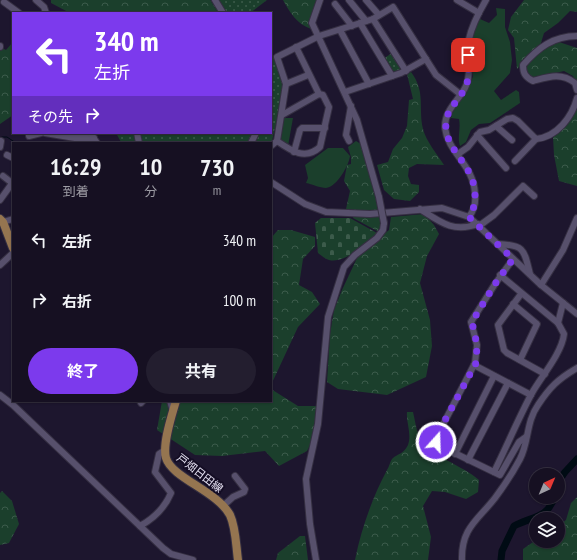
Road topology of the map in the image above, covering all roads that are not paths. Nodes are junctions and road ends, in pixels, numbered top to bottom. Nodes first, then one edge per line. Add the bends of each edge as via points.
1 (36, 0) edge
2 (215, 0) edge
3 (320, 0) edge
4 (349, 0) edge
5 (366, 0) edge
6 (457, 0) edge
7 (486, 0) edge
8 (4, 2) edge
9 (335, 4) dead end
10 (18, 12) edge
11 (46, 12) edge
12 (222, 12) edge
13 (479, 13) junction
14 (379, 15) junction
15 (366, 21) junction
16 (352, 26) junction
17 (340, 30) junction
18 (319, 36) junction
19 (577, 36) edge
20 (296, 47) junction
21 (426, 59) junction
22 (406, 70) junction
23 (308, 74) junction
24 (392, 76) junction
25 (286, 84) junction
26 (369, 84) junction
27 (577, 90) edge
28 (345, 92) junction
29 (318, 94) junction
30 (460, 94) junction
31 (577, 98) edge
32 (351, 106) junction
33 (282, 115) junction
34 (496, 126) junction
35 (326, 128) junction
36 (37, 134) edge
37 (51, 134) edge
38 (477, 135) junction
39 (29, 136) dead end
40 (93, 138) edge
41 (536, 139) junction
42 (512, 140) dead end
43 (277, 141) junction
44 (349, 141) dead end
45 (272, 145) edge
46 (294, 152) junction
47 (7, 154) dead end
48 (458, 154) junction
49 (12, 157) edge
50 (514, 161) dead end
51 (506, 168) dead end
52 (3, 176) dead end
53 (12, 182) edge
54 (272, 183) edge
55 (12, 184) edge
56 (534, 196) dead end
57 (0, 200) edge
58 (420, 209) junction
59 (469, 217) junction
60 (577, 218) edge
61 (12, 219) edge
62 (2, 221) edge
63 (478, 225) junction
64 (498, 244) junction
65 (12, 246) edge
66 (12, 254) edge
67 (513, 259) junction
68 (0, 265) edge
69 (500, 275) junction
70 (530, 275) junction
71 (541, 285) junction
72 (521, 294) junction
73 (563, 303) junction
74 (513, 304) junction
75 (577, 314) edge
76 (558, 323) junction
77 (520, 360) junction
78 (474, 366) junction
79 (577, 368) edge
80 (545, 374) junction
81 (494, 376) junction
82 (508, 383) junction
83 (0, 395) edge
84 (531, 395) junction
85 (170, 402) edge
86 (176, 402) edge
87 (173, 411) junction
88 (526, 437) junction
89 (165, 450) junction
90 (455, 454) junction
91 (468, 460) junction
92 (494, 472) junction
93 (235, 476) dead end
94 (223, 506) junction
95 (140, 526) junction
96 (193, 560) edge
97 (238, 560) edge
98 (316, 560) edge
99 (462, 560) edge

1 - 11 street
2 - 12 street
3 - 18 street via 312,23
4 - 15 street
5 - 14 street
6 - 13 street
7 - 13 street
8 - 10 street
9 - 16 street
13 - 30 street via 470,38 467,82
14 - 15 street
14 - 21 street via 392,7
15 - 16 street
15 - 22 street
15 - 24 street
16 - 17 street
17 - 18 street
17 - 26 street
18 - 20 street
18 - 28 street
19 - 27 street via 556,38 534,52 523,65 523,72 533,81 555,75 575,82
20 - 23 street
20 - 25 street via 277,57
21 - 22 street
21 - 30 street via 436,75
22 - 24 street
23 - 25 street
23 - 29 street
24 - 26 street
25 - 33 street
26 - 28 street
28 - 32 street
29 - 33 street
29 - 35 street via 323,95 329,107
30 - 48 street via 446,120 448,139
31 - 41 street via 572,112 558,130 544,138
32 - 44 street via 346,135
32 - 98 street, bridge via 364,140 384,223 383,230 377,238 344,267 328,317 318,424 306,479
33 - 43 street
34 - 38 street
34 - 41 street via 513,118
34 - 42 street
35 - 46 street via 317,150 307,153
35 - 46 street via 302,128
36 - 39 street
37 - 40 street
38 - 48 street
38 - 51 street
41 - 50 street
43 - 45 street
43 - 46 street
47 - 49 street
48 - 59 street via 472,175 475,185 474,210
52 - 53 street
54 - 58 street via 305,204 326,212 370,214
55 - 57 street
56 - 63 street via 523,186 494,215
58 - 59 street via 442,208
58 - 63 street via 456,228
59 - 63 street
60 - 71 street via 564,250
61 - 62 street
62 - 65 main road
63 - 64 street
64 - 67 street
64 - 70 street via 522,249 526,255
66 - 68 street
67 - 69 street
67 - 70 street
69 - 72 street
69 - 78 street via 472,322 477,351
70 - 71 street
71 - 73 street
72 - 74 street
72 - 76 street
73 - 75 street
73 - 76 street
74 - 77 street via 498,325 504,350
74 - 77 street via 538,324
76 - 80 street via 562,328 563,337
77 - 80 street
78 - 81 street
78 - 90 street via 436,438 439,445
79 - 88 street via 559,378 549,389 532,415
80 - 84 street
81 - 82 street
81 - 90 street
82 - 84 street
82 - 91 street
83 - 95 street
84 - 92 street
85 - 87 street
86 - 87 main road, 戸畑日田線
87 - 89 main road, 戸畑日田線
88 - 92 street via 519,442 504,472 500,475
88 - 99 street via 522,454 514,469 468,529 462,546
89 - 94 main road, 戸畑日田線 via 166,459 171,467
89 - 95 street via 159,454 155,472 171,493 158,512
90 - 91 street
91 - 92 street
93 - 94 street via 245,489 244,492
94 - 97 main road, 戸畑日田線 via 233,522
95 - 96 street via 171,554

